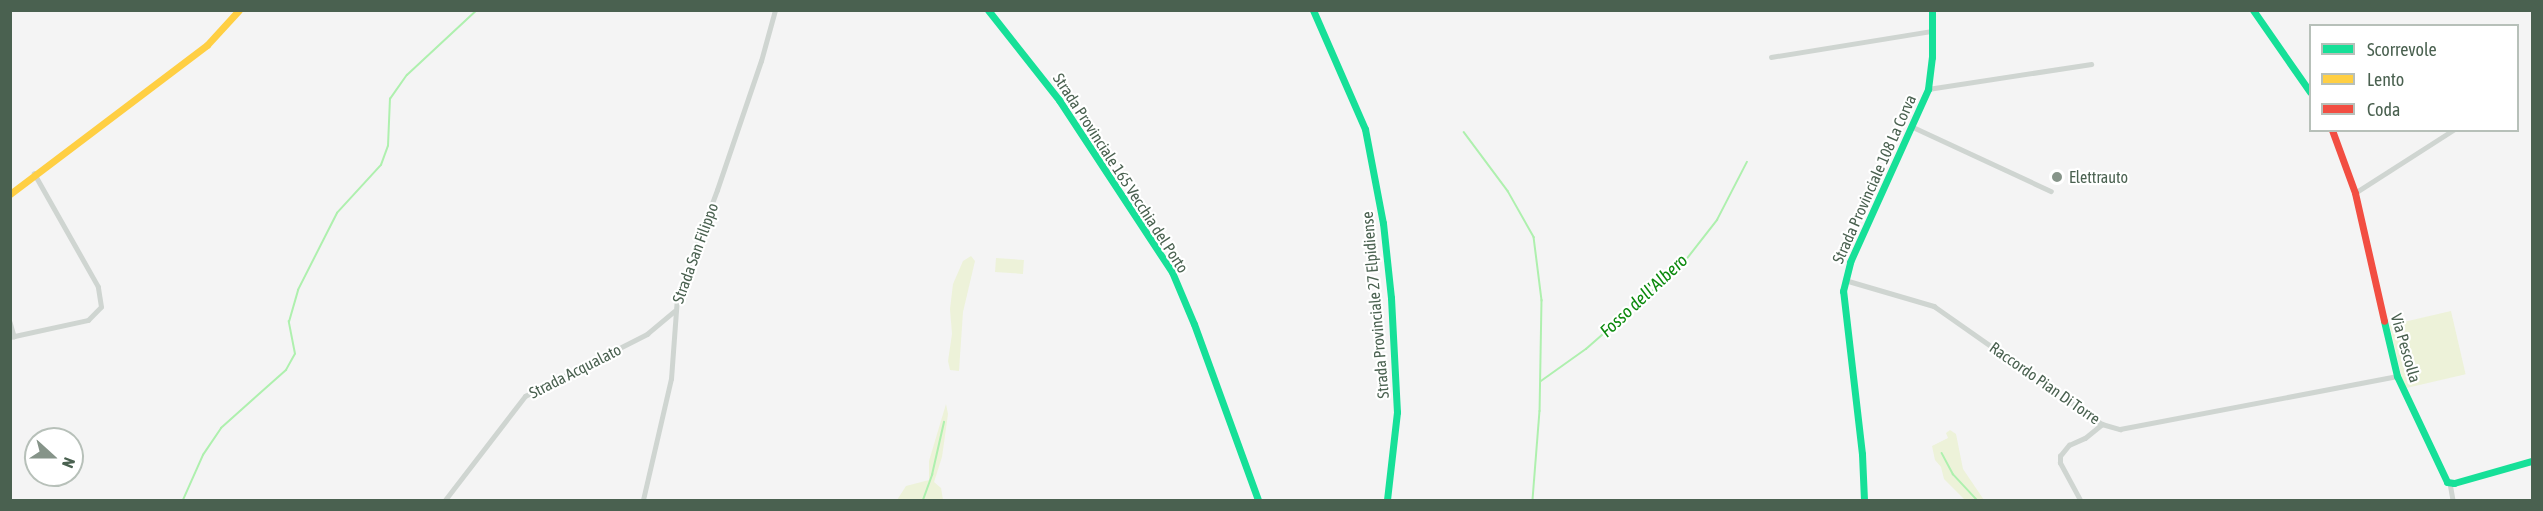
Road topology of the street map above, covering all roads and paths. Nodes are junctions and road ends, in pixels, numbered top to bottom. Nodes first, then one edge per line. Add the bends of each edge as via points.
1 (239, 10) edge
2 (775, 10) edge
3 (988, 10) edge
4 (1313, 10) edge
5 (1932, 10) edge
6 (2253, 10) edge
7 (1932, 31) junction
8 (1771, 57) dead end
9 (2091, 63) dead end
10 (1928, 89) junction
11 (2309, 91) edge
12 (1913, 128) junction
13 (2333, 132) edge
14 (2450, 132) edge
15 (34, 174) junction
16 (2051, 191) dead end
17 (2355, 193) junction
18 (10, 194) edge
19 (1845, 280) junction
20 (674, 311) junction
21 (10, 322) edge
22 (12, 337) edge
23 (2397, 376) junction
24 (2102, 423) junction
25 (2532, 461) edge
26 (2450, 483) junction
27 (445, 501) edge
28 (643, 501) edge
29 (1258, 501) edge
30 (1387, 501) edge
31 (1864, 501) edge
32 (2080, 501) edge
33 (2453, 501) edge

1 - 15 street via 207,45
2 - 20 street, Strada San Filippo via 758,72
3 - 29 street, Strada Provinciale 165 Vecchia del Porto via 1059,100 1172,272
4 - 30 street, Strada Provinciale 27 Elpidiense via 1365,129 1383,223 1397,412
5 - 7 street, Strada Provinciale 108 La Corva
6 - 11 street
7 - 8 street
7 - 10 street, Strada Provinciale 108 La Corva
9 - 10 street
10 - 12 street, Strada Provinciale 108 La Corva
12 - 16 street
12 - 19 street, Strada Provinciale 108 La Corva
13 - 17 street, Via Pescolla
14 - 17 street
15 - 18 street
15 - 22 street via 98,287 101,307 88,320
17 - 23 street, Via Pescolla
19 - 24 street, Raccordo Pian Di Torre via 1934,306
19 - 31 street, Strada Provinciale 108 La Corva via 1844,314 1860,431
20 - 27 street, Strada Acqualato via 647,334 525,396
20 - 28 street, Strada San Filippo via 672,373
21 - 22 street
23 - 24 street, Raccordo Pian Di Torre via 2120,429
23 - 26 street, Via Pescolla via 2443,477
24 - 32 street via 2085,438 2069,445 2060,456
25 - 26 street
26 - 33 street

